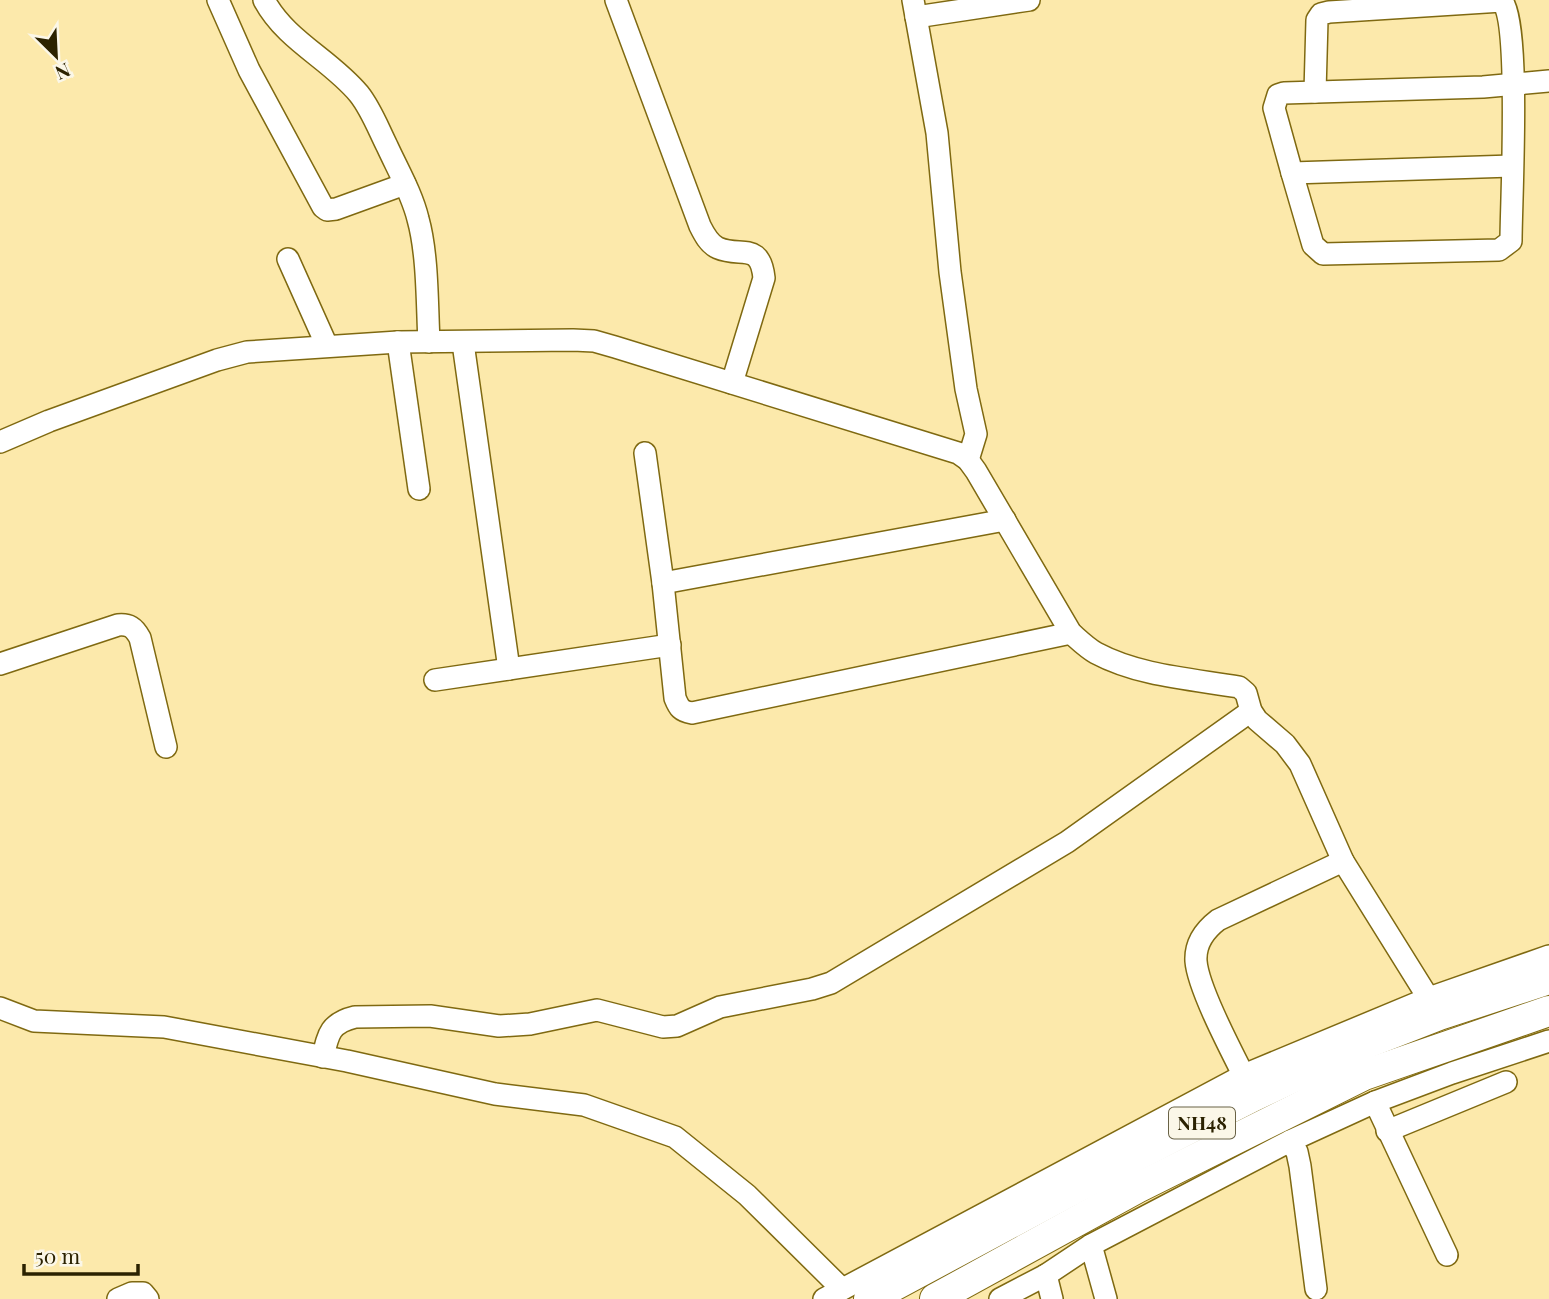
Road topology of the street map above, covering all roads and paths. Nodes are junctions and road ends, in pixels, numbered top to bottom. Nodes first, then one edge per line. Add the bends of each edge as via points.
1 (218, 0) edge
2 (264, 0) edge
3 (616, 0) edge
4 (1029, 0) edge
5 (914, 8) edge
6 (1549, 81) edge
7 (1514, 84) junction
8 (1315, 92) junction
9 (1512, 166) junction
10 (1292, 173) junction
11 (405, 184) junction
12 (288, 259) dead end
13 (398, 342) junction
14 (429, 342) junction
15 (463, 343) junction
16 (327, 346) junction
17 (732, 383) junction
18 (0, 442) edge
19 (645, 453) dead end
20 (968, 460) junction
21 (419, 489) dead end
22 (1005, 520) junction
23 (663, 583) junction
24 (1070, 633) junction
25 (670, 646) junction
26 (0, 664) edge
27 (509, 669) junction
28 (435, 680) dead end
29 (1251, 711) junction
30 (166, 747) dead end
31 (1343, 861) junction
32 (1549, 957) edge
33 (1549, 979) edge
34 (1434, 1006) junction
35 (0, 1008) edge
36 (1549, 1012) edge
37 (1549, 1041) edge
38 (323, 1057) junction
39 (1506, 1082) dead end
40 (1249, 1086) junction
41 (1376, 1102) junction
42 (1387, 1131) junction
43 (1290, 1141) junction
44 (1083, 1251) junction
45 (1447, 1255) dead end
46 (1046, 1275) junction
47 (1316, 1289) dead end
48 (845, 1296) edge
49 (118, 1299) edge
50 (148, 1299) edge
51 (935, 1299) edge
52 (1000, 1299) edge
53 (1052, 1299) edge
54 (1093, 1299) edge
55 (1106, 1299) edge

1 - 11 street via 249,70 323,207 336,208
2 - 11 street via 286,30 360,94
3 - 17 street via 707,240 718,248 750,252 763,267 764,278
4 - 5 street
5 - 20 street via 937,133 950,272 976,434
6 - 7 street
7 - 8 street
7 - 8 street via 1509,13 1503,1 1494,1 1321,15 1317,20
7 - 9 street
8 - 10 street via 1284,93 1275,101
9 - 10 street
9 - 10 street via 1511,241 1499,250 1323,254 1313,245
11 - 14 street via 419,221
12 - 16 street
13 - 14 street
13 - 16 street
13 - 21 street
14 - 15 street
15 - 17 street via 594,341
15 - 27 street
16 - 18 street via 247,352 217,360
17 - 20 street via 958,453
19 - 23 street
20 - 22 street
22 - 23 street
22 - 24 street
23 - 25 street
24 - 25 street via 692,713 679,708
24 - 29 street via 1094,652 1120,663 1239,687 1246,693
25 - 27 street
26 - 30 street via 128,624 140,638
27 - 28 street
29 - 31 street via 1300,764
29 - 38 street via 1067,842 831,983 720,1007 677,1026 663,1027 597,1010 499,1026 430,1016 355,1017 344,1019 329,1033
31 - 34 street
31 - 40 street via 1218,920 1199,943 1196,960 1205,992
32 - 34 street
33 - 34 highway, NH48
34 - 40 highway, NH48 via 1362,1045
35 - 38 street via 34,1021 164,1027
36 - 51 highway, NH48 via 1364,1075 1136,1188
37 - 41 street
38 - 48 street via 495,1094 584,1105 675,1137 747,1195
39 - 42 street
40 - 48 highway, NH48 via 1128,1160
41 - 42 street
41 - 43 street
42 - 45 street
43 - 44 street
43 - 47 street via 1300,1166
44 - 46 street
44 - 54 street
44 - 55 street
46 - 52 street
46 - 53 street
49 - 50 street via 143,1293

